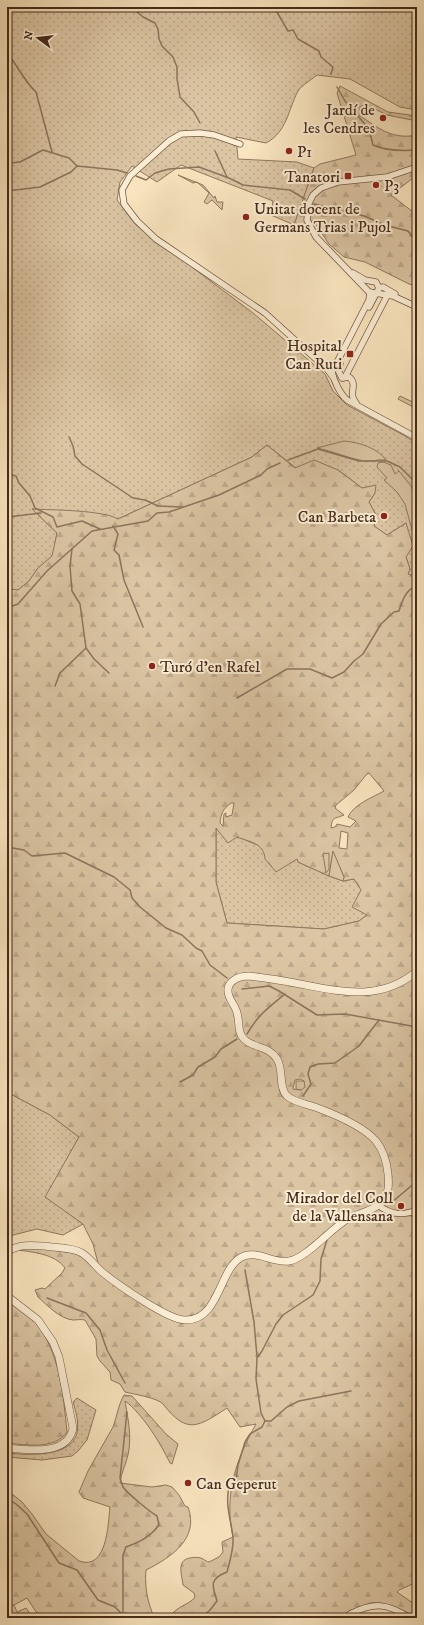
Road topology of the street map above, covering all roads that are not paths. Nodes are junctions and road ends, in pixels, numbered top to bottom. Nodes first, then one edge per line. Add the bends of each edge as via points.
1 (240, 144) dead end
2 (417, 167) edge
3 (344, 267) junction
4 (370, 282) junction
5 (372, 292) junction
6 (388, 294) junction
7 (405, 301) junction
8 (417, 307) edge
9 (331, 373) junction
10 (342, 376) junction
11 (339, 388) junction
12 (353, 388) junction
13 (357, 405) junction
14 (417, 438) edge
15 (417, 971) edge
16 (378, 1205) junction
17 (417, 1210) edge
18 (7, 1252) edge
19 (7, 1296) edge
20 (7, 1448) edge
21 (350, 1618) edge
22 (410, 1618) edge

1 - 9 street via 214,135 181,134 169,141 130,176 122,190 124,204 156,239 265,313
2 - 3 street via 387,177 328,184 313,195 307,211 310,228
3 - 4 street
3 - 5 street
4 - 5 street via 368,285
4 - 5 street via 377,283
5 - 6 street
5 - 7 street via 383,288
5 - 9 street
5 - 10 street via 339,366 338,370
6 - 7 street
6 - 10 street
7 - 8 street
9 - 10 street
9 - 11 street
10 - 11 street
10 - 12 street via 353,381
11 - 12 street via 345,393
11 - 13 street via 343,396
12 - 13 street via 352,398
13 - 14 street
15 - 16 street via 400,984 370,991 338,992 249,976 234,979 228,990 228,996 237,1013 242,1037 247,1042 266,1049 276,1058 281,1068 282,1088 287,1096 341,1119 377,1143 385,1159 388,1178 388,1190
16 - 17 street via 396,1214 407,1214
16 - 18 street via 348,1219 291,1261 252,1255 240,1258 233,1264 214,1302 199,1316 187,1320 164,1312 132,1293 75,1250 25,1245
19 - 20 street via 38,1320 53,1342 59,1357 73,1428 66,1441 54,1447 33,1450
21 - 22 street via 350,1614 374,1605 395,1610

